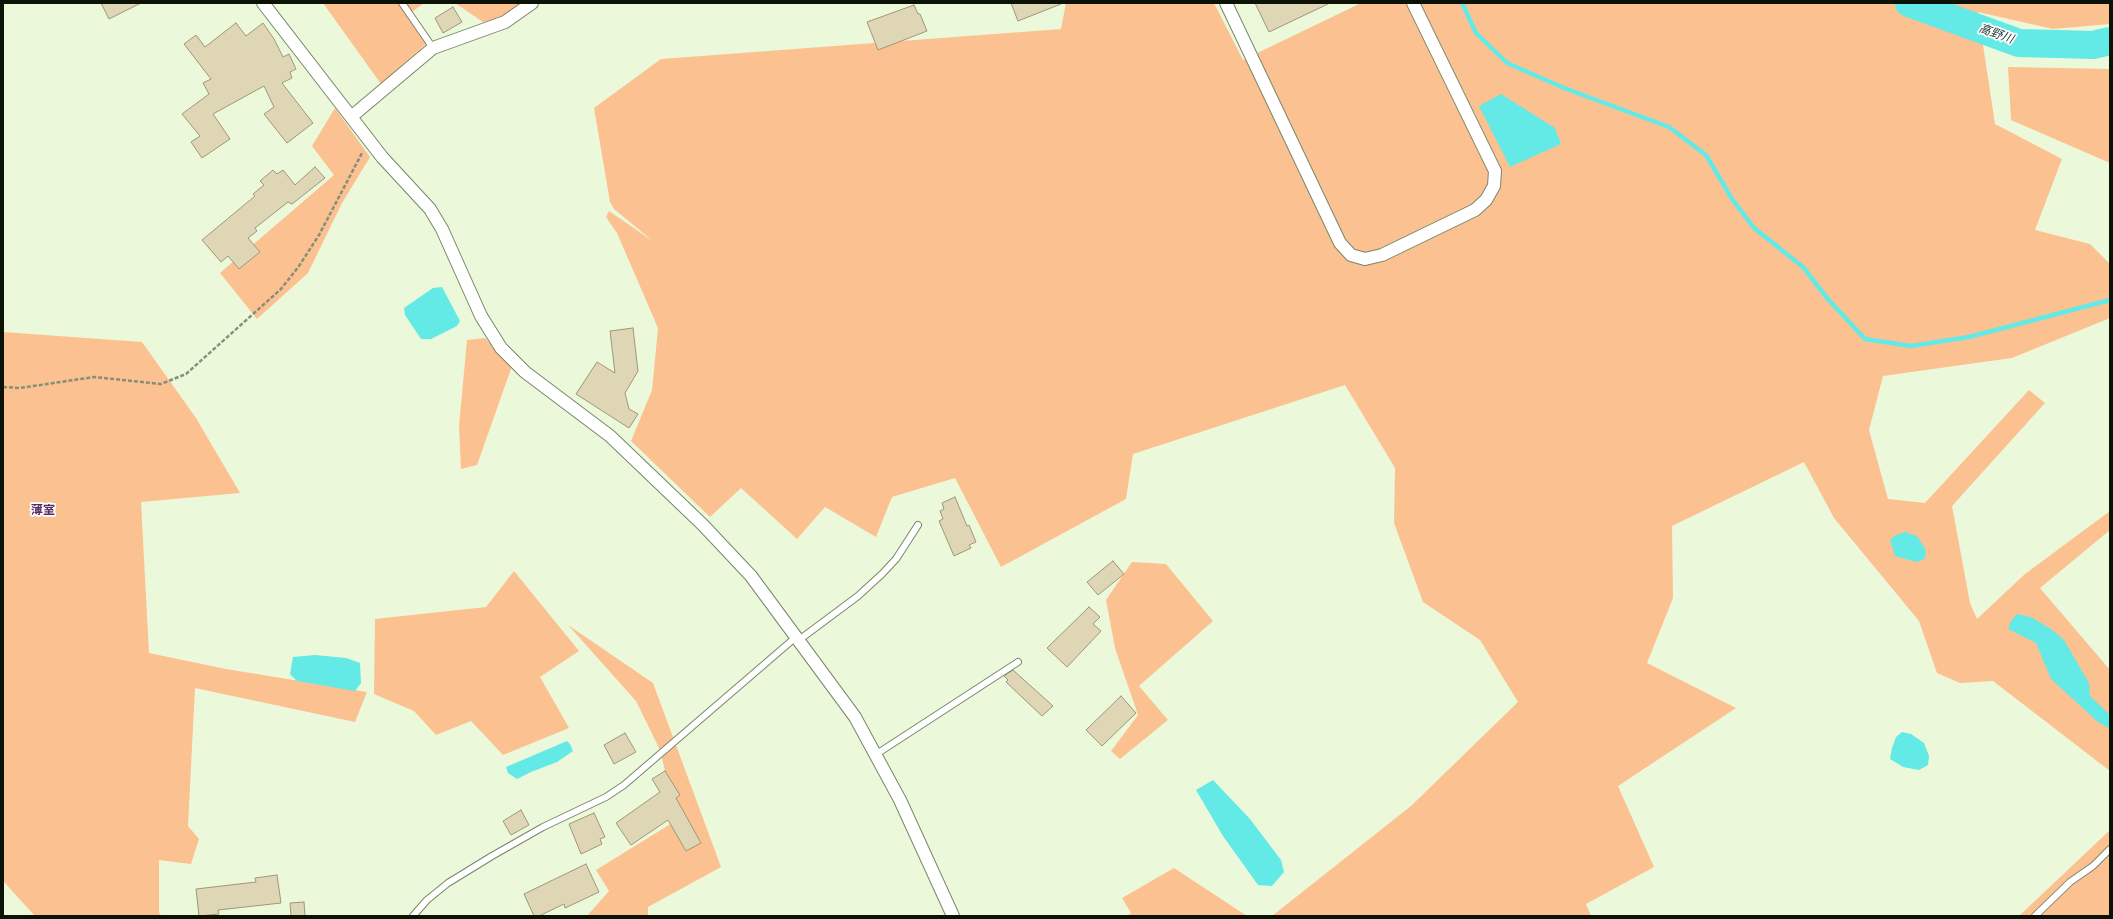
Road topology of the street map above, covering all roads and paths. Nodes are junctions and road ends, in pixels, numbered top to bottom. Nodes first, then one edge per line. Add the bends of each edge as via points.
1 (263, 3) edge
2 (402, 3) edge
3 (532, 3) edge
4 (1226, 3) edge
5 (1413, 3) edge
6 (433, 48) junction
7 (351, 117) junction
8 (369, 140) junction
9 (3, 387) edge
10 (918, 525) dead end
11 (797, 638) junction
12 (1018, 662) dead end
13 (875, 755) junction
14 (2110, 849) edge
15 (413, 916) edge
16 (953, 916) edge
17 (2035, 916) edge

1 - 7 street
2 - 6 lane
3 - 6 street via 505,22
4 - 5 street via 1340,243 1351,255 1364,259 1382,255 1475,210 1486,200 1494,186 1495,171
6 - 7 street
7 - 8 street
8 - 9 path via 319,235 299,266 281,289 186,374 161,384 94,377 20,388
8 - 11 street via 430,209 442,228 481,316 501,348 525,372 610,436 703,525 752,576
10 - 11 lane via 896,559 882,574 852,600
11 - 13 street via 855,717
11 - 15 lane via 624,785 606,797 543,827 448,883 427,900
12 - 13 lane
13 - 16 street via 900,800
14 - 17 lane via 2093,866 2070,882

